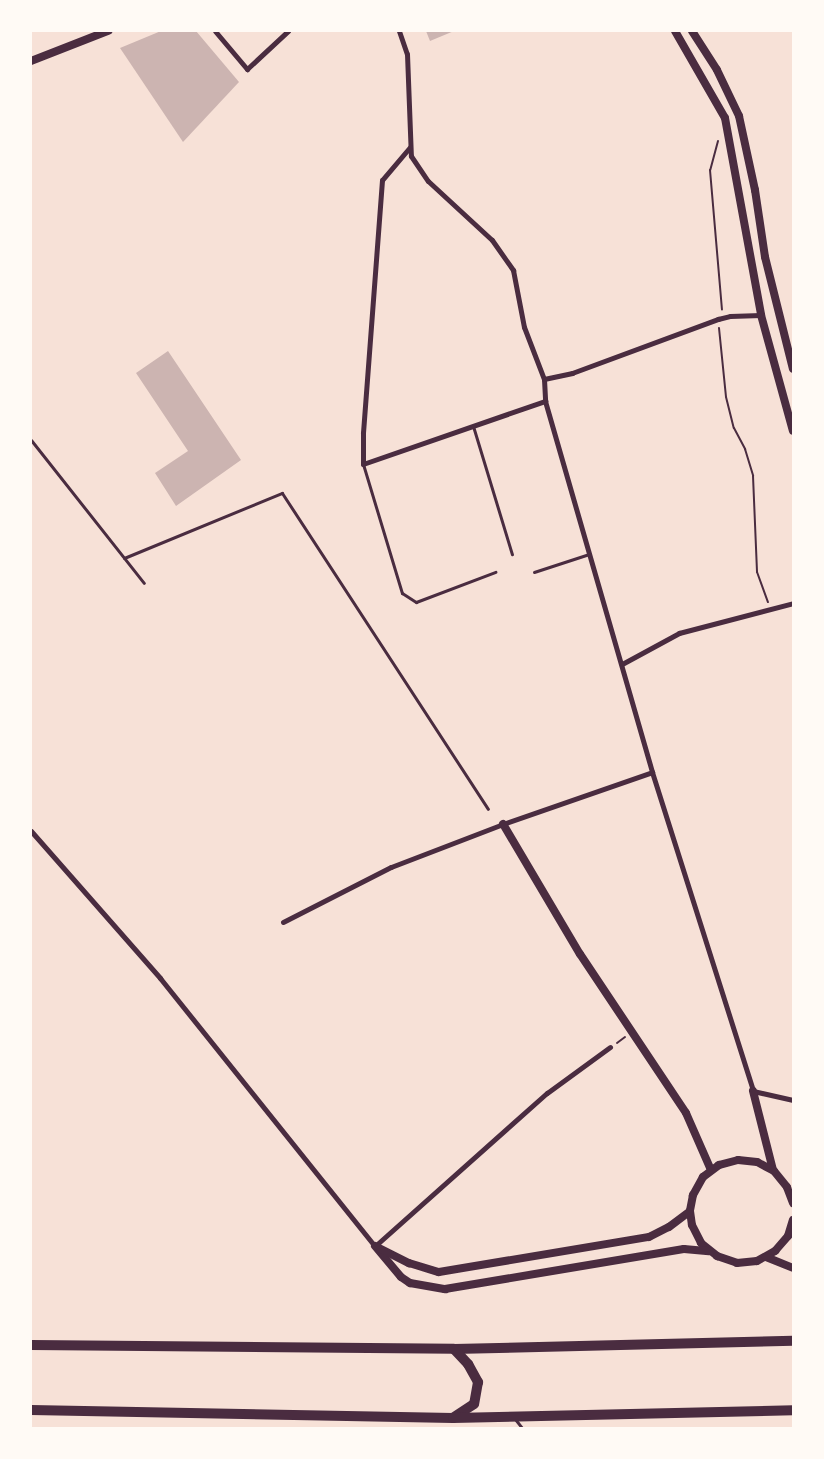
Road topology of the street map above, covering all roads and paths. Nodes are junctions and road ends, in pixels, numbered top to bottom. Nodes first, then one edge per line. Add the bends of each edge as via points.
1 (108, 31) edge
2 (216, 31) edge
3 (288, 31) edge
4 (399, 31) edge
5 (675, 31) edge
6 (692, 31) edge
7 (31, 61) edge
8 (725, 118) junction
9 (410, 146) junction
10 (755, 190) junction
11 (739, 192) junction
12 (761, 316) junction
13 (718, 319) junction
14 (793, 369) edge
15 (544, 379) junction
16 (546, 401) junction
17 (473, 426) junction
18 (793, 431) edge
19 (31, 440) edge
20 (363, 464) junction
21 (512, 554) dead end
22 (590, 554) junction
23 (124, 558) junction
24 (496, 572) dead end
25 (534, 572) dead end
26 (144, 583) dead end
27 (793, 603) edge
28 (770, 608) junction
29 (622, 664) junction
30 (652, 772) junction
31 (488, 809) dead end
32 (503, 824) junction
33 (31, 831) edge
34 (33, 838) edge
35 (283, 922) dead end
36 (632, 1032) junction
37 (610, 1047) joint
38 (752, 1091) junction
39 (793, 1100) edge
40 (711, 1170) junction
41 (773, 1170) junction
42 (792, 1200) edge
43 (690, 1211) junction
44 (793, 1220) edge
45 (375, 1246) junction
46 (709, 1251) junction
47 (766, 1257) junction
48 (793, 1268) edge
49 (793, 1341) edge
50 (31, 1345) edge
51 (454, 1349) junction
52 (31, 1410) edge
53 (793, 1410) edge
54 (514, 1416) junction
55 (453, 1418) junction
56 (522, 1428) edge

1 - 7 street
2 - 3 street via 247,69
4 - 9 street via 407,54
5 - 8 street
6 - 10 street via 718,70 739,116
8 - 11 street
8 - 13 path via 710,170 722,310
9 - 15 street via 411,156 428,181 492,240 512,270 524,327
9 - 20 street via 382,180
10 - 11 street
10 - 14 street via 765,257
11 - 12 street
12 - 13 street
12 - 18 street
13 - 15 street via 572,373
13 - 28 path via 726,397 753,476 757,572
15 - 16 street
16 - 17 street
16 - 22 street
17 - 20 street
17 - 21 lane
19 - 23 lane
20 - 24 lane via 402,593 416,602
22 - 25 lane
22 - 29 street
23 - 26 lane
23 - 31 lane via 282,493
27 - 28 street
28 - 29 street via 680,633
29 - 30 street
30 - 32 street
30 - 38 street
32 - 35 street via 391,867
32 - 36 street via 580,954
33 - 34 street
34 - 45 street via 160,978
36 - 37 path
36 - 40 street via 686,1113
37 - 45 street via 547,1093
38 - 39 street
38 - 41 street
40 - 41 street via 738,1160 757,1162
40 - 43 street via 697,1186
41 - 42 street via 782,1178
43 - 45 street via 649,1237 439,1272 409,1263
43 - 46 street via 696,1234
44 - 47 street via 782,1244
45 - 46 street via 410,1284 445,1289 684,1249
46 - 47 street via 736,1263
47 - 48 street
49 - 51 highway
50 - 51 highway
51 - 55 highway via 478,1382 474,1404
52 - 55 highway
53 - 54 highway
54 - 55 highway
54 - 56 lane

